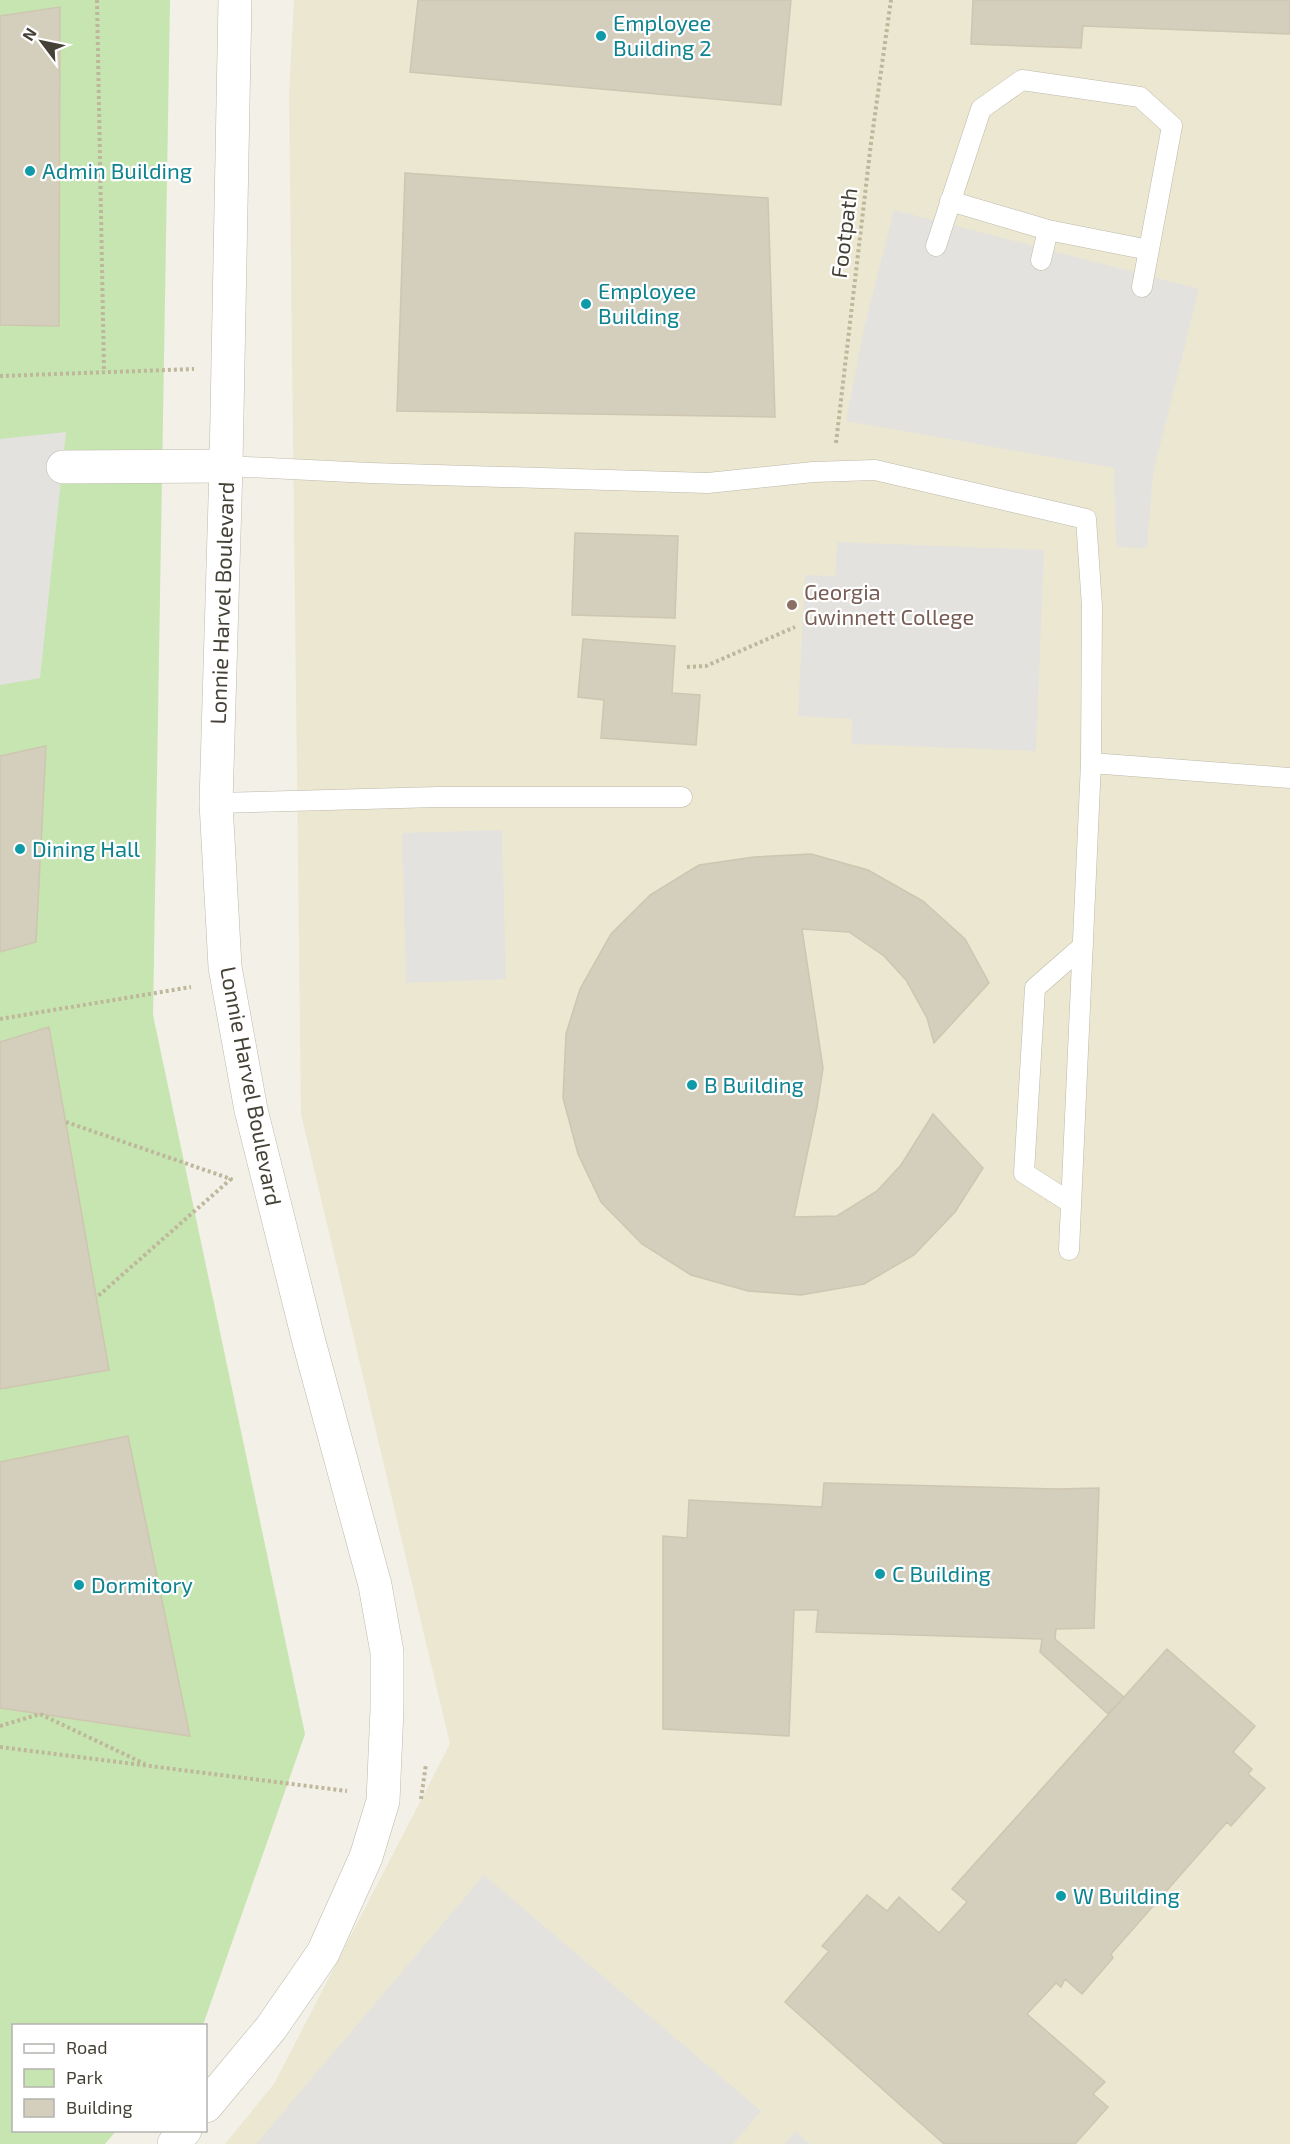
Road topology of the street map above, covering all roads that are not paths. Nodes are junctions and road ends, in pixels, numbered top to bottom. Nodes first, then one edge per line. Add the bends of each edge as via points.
1 (235, 0) edge
2 (950, 201) junction
3 (1048, 231) junction
4 (936, 246) dead end
5 (1149, 250) junction
6 (1041, 260) dead end
7 (1142, 287) dead end
8 (226, 466) junction
9 (63, 467) dead end
10 (1091, 763) junction
11 (1290, 778) edge
12 (682, 797) dead end
13 (216, 803) junction
14 (1083, 946) junction
15 (1071, 1203) junction
16 (1069, 1250) dead end
17 (207, 2105) edge
18 (183, 2132) edge
19 (174, 2144) edge

1 - 8 street, Lonnie Harvel Boulevard
2 - 3 lane
2 - 4 lane
2 - 5 lane via 981,109 1022,80 1140,97 1172,126
3 - 5 lane
3 - 6 lane
5 - 7 lane
8 - 9 street
8 - 10 lane via 708,483 875,470 1086,519 1092,606
8 - 13 street, Lonnie Harvel Boulevard
10 - 11 lane
10 - 14 lane
12 - 13 lane via 438,797
13 - 17 street, Lonnie Harvel Boulevard via 225,967 251,1110 375,1585 387,1652 387,1709 383,1801 366,1857 323,1953 271,2028
14 - 15 lane
14 - 15 lane via 1035,988 1024,1173
15 - 16 lane
18 - 19 street

